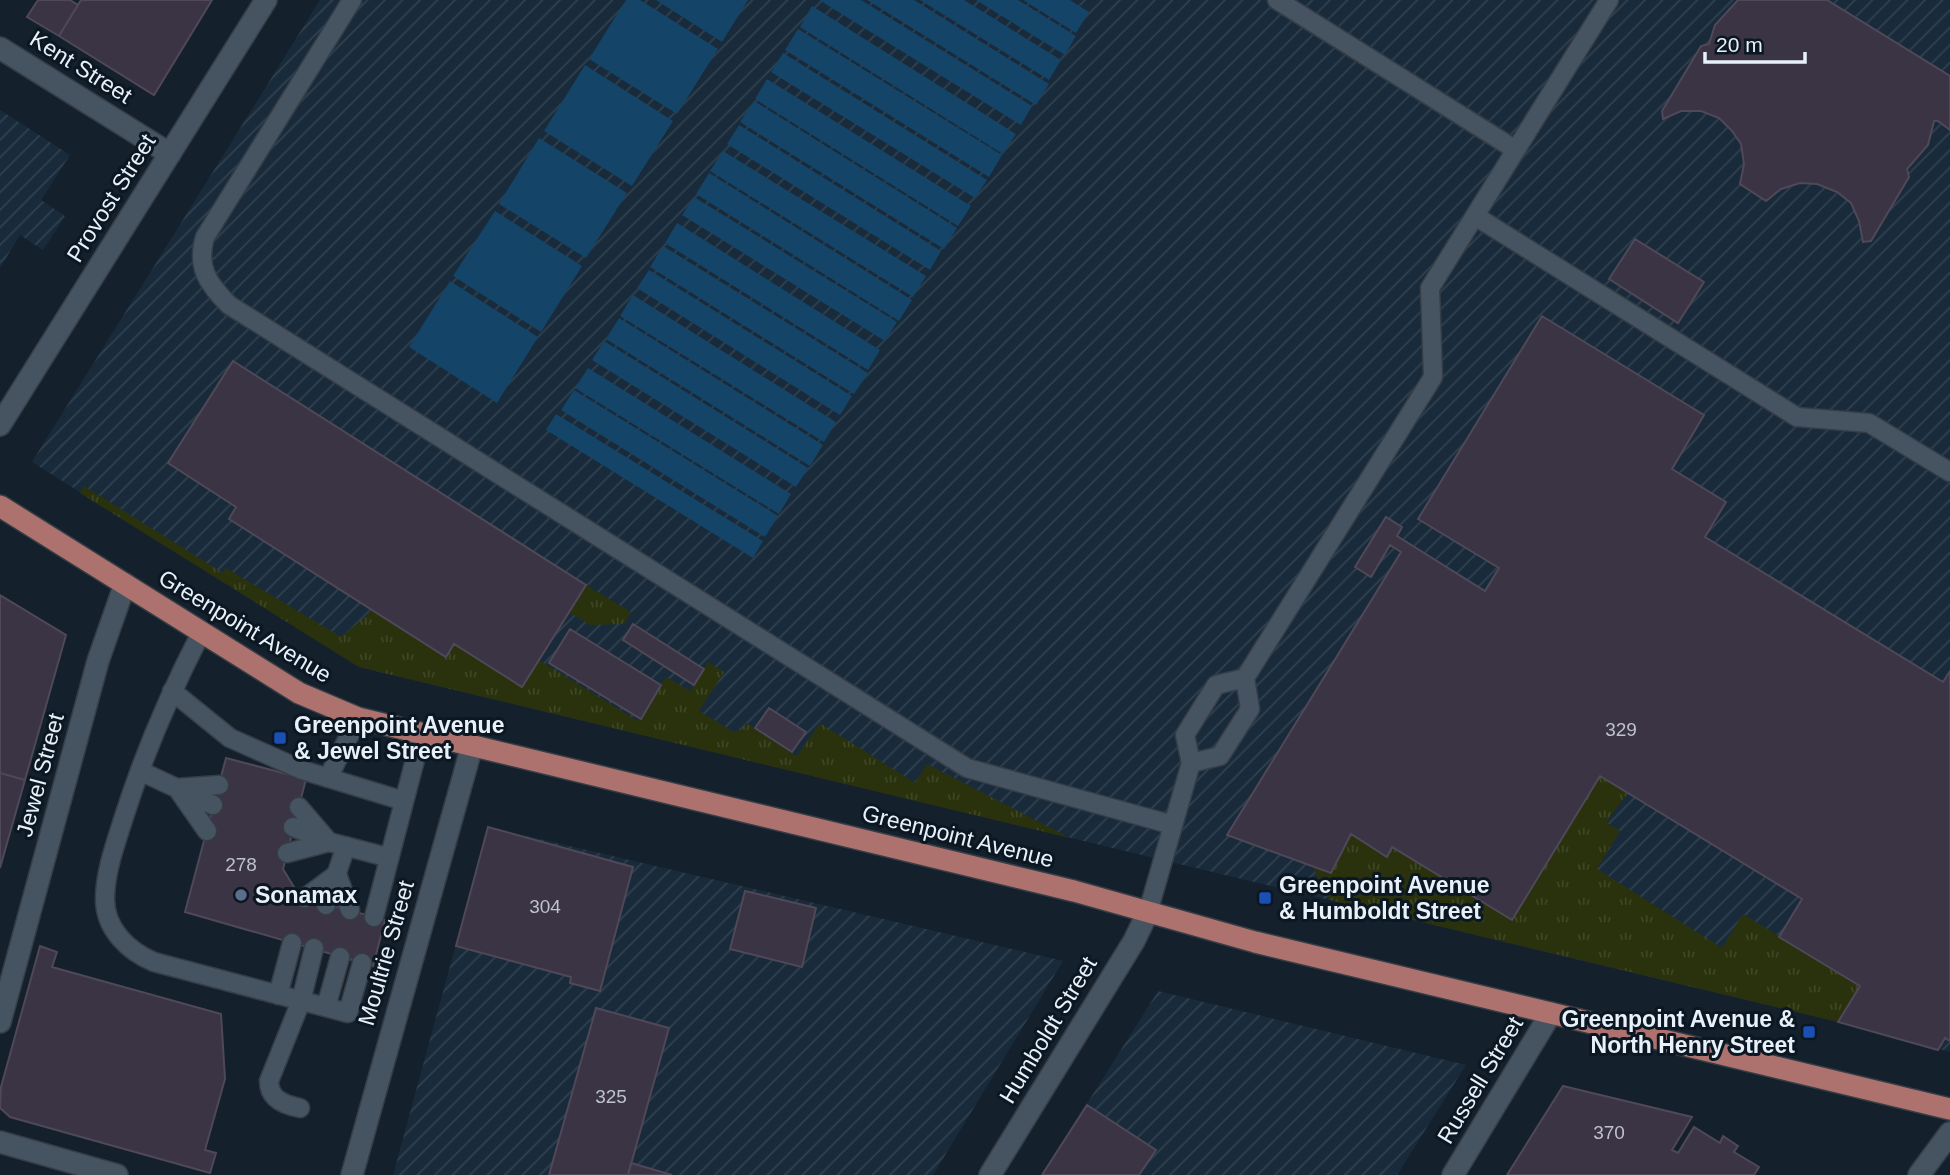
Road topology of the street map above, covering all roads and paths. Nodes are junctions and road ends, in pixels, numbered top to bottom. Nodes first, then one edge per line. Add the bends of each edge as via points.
1 (266, 0) edge
2 (352, 0) edge
3 (1278, 0) edge
4 (1609, 0) edge
5 (0, 48) edge
6 (1516, 150) junction
7 (170, 153) junction
8 (1475, 216) junction
9 (0, 425) edge
10 (1950, 472) edge
11 (0, 506) edge
12 (125, 584) junction
13 (201, 633) junction
14 (1245, 678) junction
15 (172, 691) junction
16 (358, 718) junction
17 (422, 733) junction
18 (472, 746) junction
19 (1191, 763) junction
20 (140, 771) junction
21 (328, 779) junction
22 (219, 785) dead end
23 (177, 788) junction
24 (404, 801) junction
25 (214, 806) dead end
26 (299, 807) dead end
27 (1173, 825) junction
28 (293, 827) dead end
29 (207, 831) dead end
30 (337, 844) junction
31 (286, 853) dead end
32 (387, 857) junction
33 (337, 874) junction
34 (305, 898) dead end
35 (326, 905) dead end
36 (350, 910) dead end
37 (1148, 912) junction
38 (374, 917) dead end
39 (292, 943) dead end
40 (314, 948) dead end
41 (340, 957) dead end
42 (362, 963) dead end
43 (278, 995) junction
44 (300, 1001) junction
45 (326, 1007) junction
46 (1551, 1013) junction
47 (0, 1022) edge
48 (300, 1108) dead end
49 (1950, 1109) edge
50 (1950, 1133) edge
51 (0, 1142) edge
52 (117, 1175) edge
53 (352, 1175) edge
54 (990, 1175) edge
55 (1453, 1175) edge
56 (1919, 1175) edge

1 - 7 street, Provost Street
2 - 27 lane via 205,237 200,252 202,271 213,289 229,305 967,768
3 - 6 lane
4 - 6 lane
5 - 7 street, Kent Street
6 - 8 lane
7 - 9 street, Provost Street
8 - 10 lane via 1797,417 1869,423
8 - 14 lane via 1430,288 1433,377
11 - 12 main road, Greenpoint Avenue
12 - 13 main road, Greenpoint Avenue
12 - 47 street, Jewel Street via 98,661
13 - 15 lane
13 - 16 main road, Greenpoint Avenue via 299,693
14 - 19 lane via 1250,709 1220,756
14 - 19 lane via 1216,685 1185,735
15 - 20 lane
15 - 21 lane via 230,738
16 - 17 main road, Greenpoint Avenue
16 - 21 lane
17 - 18 main road, Greenpoint Avenue
17 - 24 lane
18 - 37 main road, Greenpoint Avenue
18 - 53 street, Moultrie Street
19 - 27 lane
20 - 23 lane
20 - 43 lane via 108,873 105,901 118,938 134,954 154,962
21 - 24 lane
22 - 23 lane
23 - 25 lane
23 - 29 lane
24 - 32 lane
26 - 30 lane
27 - 37 lane
28 - 30 lane
30 - 31 lane
30 - 32 lane
30 - 33 lane
32 - 38 lane
33 - 34 lane
33 - 35 lane
33 - 36 lane
37 - 46 main road, Greenpoint Avenue
37 - 54 street, Humboldt Street
39 - 43 lane
40 - 44 lane
41 - 45 lane
42 - 45 lane via 348,1013
43 - 44 lane
44 - 45 lane
44 - 48 lane via 269,1081 274,1097
46 - 49 main road, Greenpoint Avenue
46 - 55 street, Russell Street
50 - 56 street
51 - 52 street

